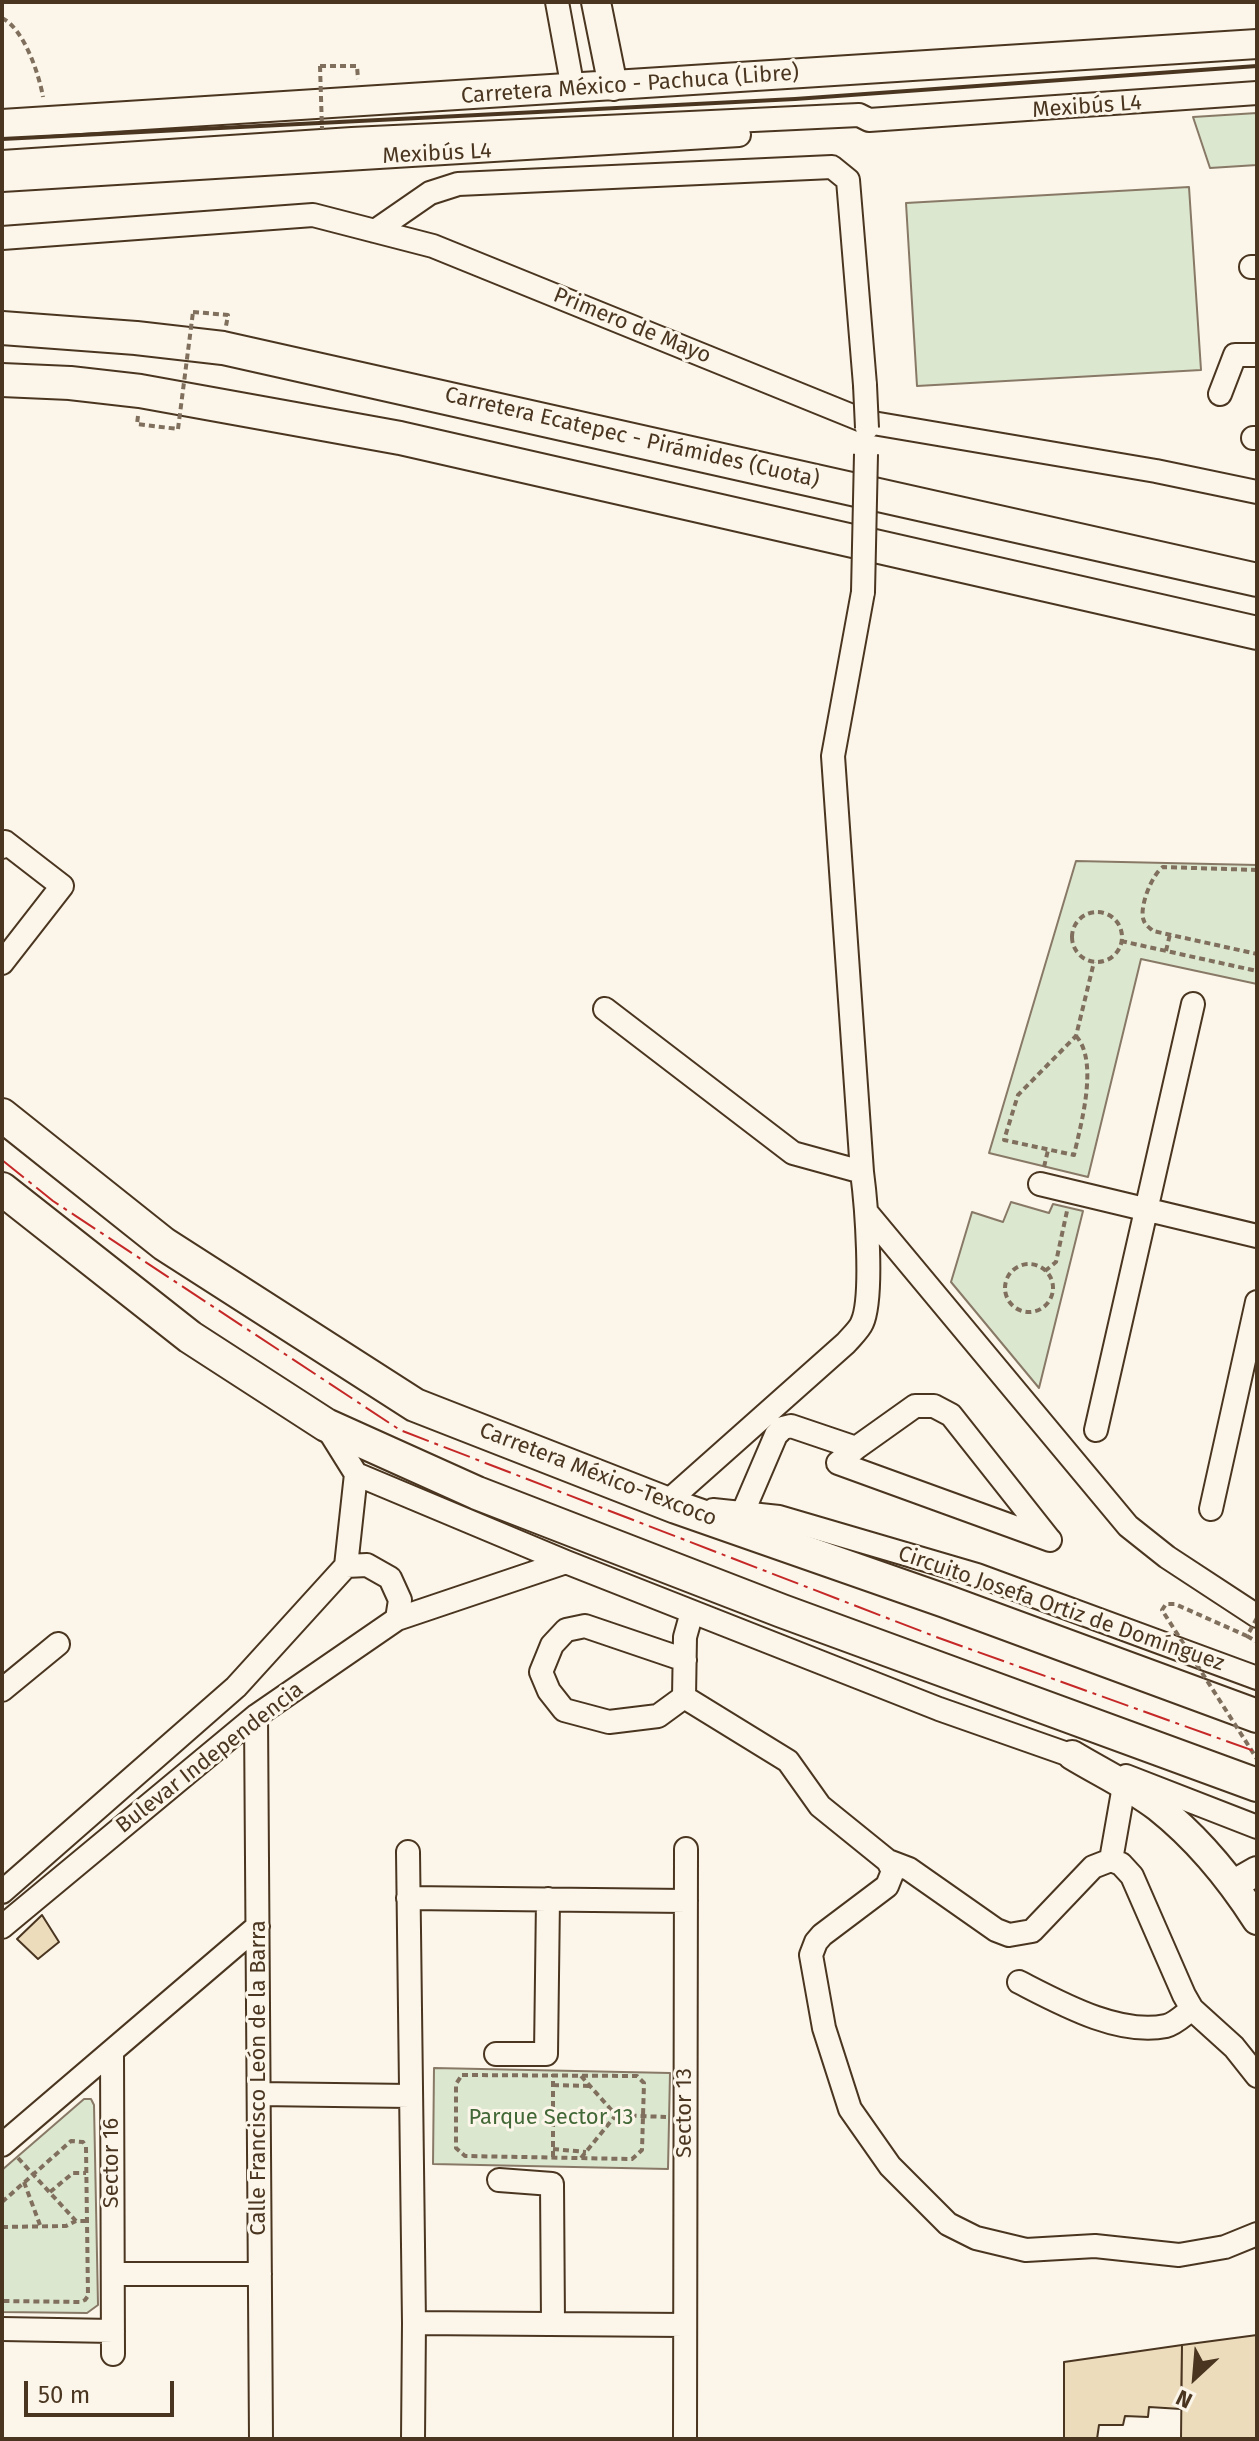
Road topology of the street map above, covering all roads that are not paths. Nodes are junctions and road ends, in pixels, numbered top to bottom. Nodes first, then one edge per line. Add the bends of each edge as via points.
1 (557, 2) edge
2 (596, 2) edge
3 (1257, 44) edge
4 (613, 86) junction
5 (573, 89) junction
6 (1257, 93) edge
7 (869, 120) junction
8 (2, 124) edge
9 (2, 162) edge
10 (2, 180) edge
11 (375, 231) junction
12 (2, 238) edge
13 (2, 328) edge
14 (1257, 355) edge
15 (2, 380) edge
16 (1220, 394) dead end
17 (1257, 492) edge
18 (1257, 580) edge
19 (1257, 633) edge
20 (2, 847) edge
21 (2, 963) edge
22 (1193, 1004) dead end
23 (605, 1009) dead end
24 (2, 1115) edge
25 (862, 1172) junction
26 (1040, 1184) dead end
27 (2, 1189) edge
28 (1147, 1210) junction
29 (868, 1214) junction
30 (1257, 1236) edge
31 (1257, 1302) edge
32 (326, 1425) junction
33 (1096, 1430) dead end
34 (856, 1448) junction
35 (356, 1474) junction
36 (671, 1505) junction
37 (1211, 1509) dead end
38 (739, 1520) junction
39 (566, 1562) junction
40 (346, 1566) junction
41 (692, 1612) junction
42 (397, 1619) junction
43 (1254, 1623) edge
44 (58, 1644) dead end
45 (685, 1660) junction
46 (1257, 1678) edge
47 (2, 1690) edge
48 (684, 1697) junction
49 (256, 1716) junction
50 (1257, 1716) edge
51 (1072, 1755) junction
52 (1257, 1785) edge
53 (1124, 1786) junction
54 (1257, 1827) edge
55 (686, 1849) dead end
56 (408, 1852) dead end
57 (1111, 1860) junction
58 (888, 1861) junction
59 (1247, 1880) edge
60 (2, 1892) edge
61 (408, 1898) junction
62 (548, 1899) junction
63 (686, 1901) junction
64 (1257, 1920) edge
65 (258, 1926) junction
66 (2, 1927) edge
67 (1019, 1982) dead end
68 (1192, 2009) junction
69 (112, 2052) junction
70 (496, 2054) dead end
71 (1257, 2076) edge
72 (259, 2094) junction
73 (410, 2096) junction
74 (3, 2144) edge
75 (499, 2180) dead end
76 (1257, 2234) edge
77 (113, 2274) junction
78 (260, 2274) junction
79 (414, 2323) junction
80 (553, 2324) junction
81 (685, 2325) junction
82 (2, 2329) edge
83 (261, 2439) edge
84 (413, 2439) edge
85 (685, 2439) edge

1 - 5 street
2 - 4 main road
3 - 4 main road, Carretera México - Pachuca (Libre)
4 - 5 main road, Carretera México - Pachuca (Libre)
5 - 8 main road, Carretera México - Pachuca (Libre)
6 - 7 street, Mexibús L4
7 - 9 street, Mexibús L4 via 859,115 352,139
7 - 10 street, Mexibús L4 via 861,127
11 - 12 street, Primero de Mayo via 313,215
11 - 17 street, Primero de Mayo via 433,246 867,422
11 - 25 street, bridge via 430,193 458,184 832,167 848,180 867,428 863,592 833,756
13 - 18 highway, Carretera Ecatepec - Pirámides (Cuota) via 223,348
14 - 16 street via 1235,355
15 - 19 highway via 140,391 400,438
20 - 21 street via 5,842 62,886
22 - 28 street
23 - 25 street via 793,1153
24 - 36 highway, Carretera México-Texcoco via 164,1244 415,1405
25 - 29 street
26 - 28 street
27 - 32 highway via 190,1337
28 - 30 street
28 - 33 street
29 - 36 street via 862,1323
29 - 43 street via 1128,1526
31 - 37 street
32 - 35 street
32 - 52 highway via 520,1510
34 - 34 street via 838,1463 1050,1540 951,1415 934,1406 915,1406
34 - 38 street via 791,1426 783,1428
35 - 39 street
35 - 40 street
36 - 38 highway, Carretera México-Texcoco
38 - 46 street, Circuito Josefa Ortiz de Domínguez via 779,1517 977,1575
38 - 50 highway, Carretera México-Texcoco
39 - 41 street
39 - 42 street, Bulevar Independencia
40 - 42 street via 367,1565 390,1578 400,1600
40 - 60 street, Bulevar Independencia via 236,1687
41 - 45 street
41 - 51 street
42 - 49 street, Bulevar Independencia
44 - 47 street
45 - 48 street
45 - 48 street via 585,1626 559,1637 541,1672 564,1710 609,1722 658,1716
48 - 58 street via 788,1761 820,1806
49 - 65 street, Calle Francisco León de la Barra
49 - 66 street, Bulevar Independencia
51 - 53 main road
51 - 54 street
53 - 57 street
53 - 59 main road
55 - 63 street, Sector 13
56 - 61 street
57 - 58 street via 1093,1867 1032,1931 1009,1935 909,1869
57 - 68 street via 1132,1876
58 - 76 street via 893,1871 887,1886 822,1935 811,1955 824,2028 850,2109 890,2166 948,2224 976,2238 1026,2250 1095,2246 1179,2255 1225,2247
59 - 64 main road
61 - 62 street
61 - 73 street
62 - 63 street
62 - 70 street via 549,2065
63 - 81 street, Sector 13
65 - 69 street
65 - 72 street, Calle Francisco León de la Barra
67 - 68 street via 1124,2027 1168,2026
68 - 71 street
69 - 74 street
69 - 77 street, Sector 16
72 - 73 street
72 - 78 street, Calle Francisco León de la Barra
73 - 79 street
75 - 80 street via 552,2184
77 - 78 street
77 - 82 street, Sector 16 via 113,2342
78 - 83 street, Calle Francisco León de la Barra
79 - 80 street
79 - 84 street
80 - 81 street
81 - 85 street, Sector 13

